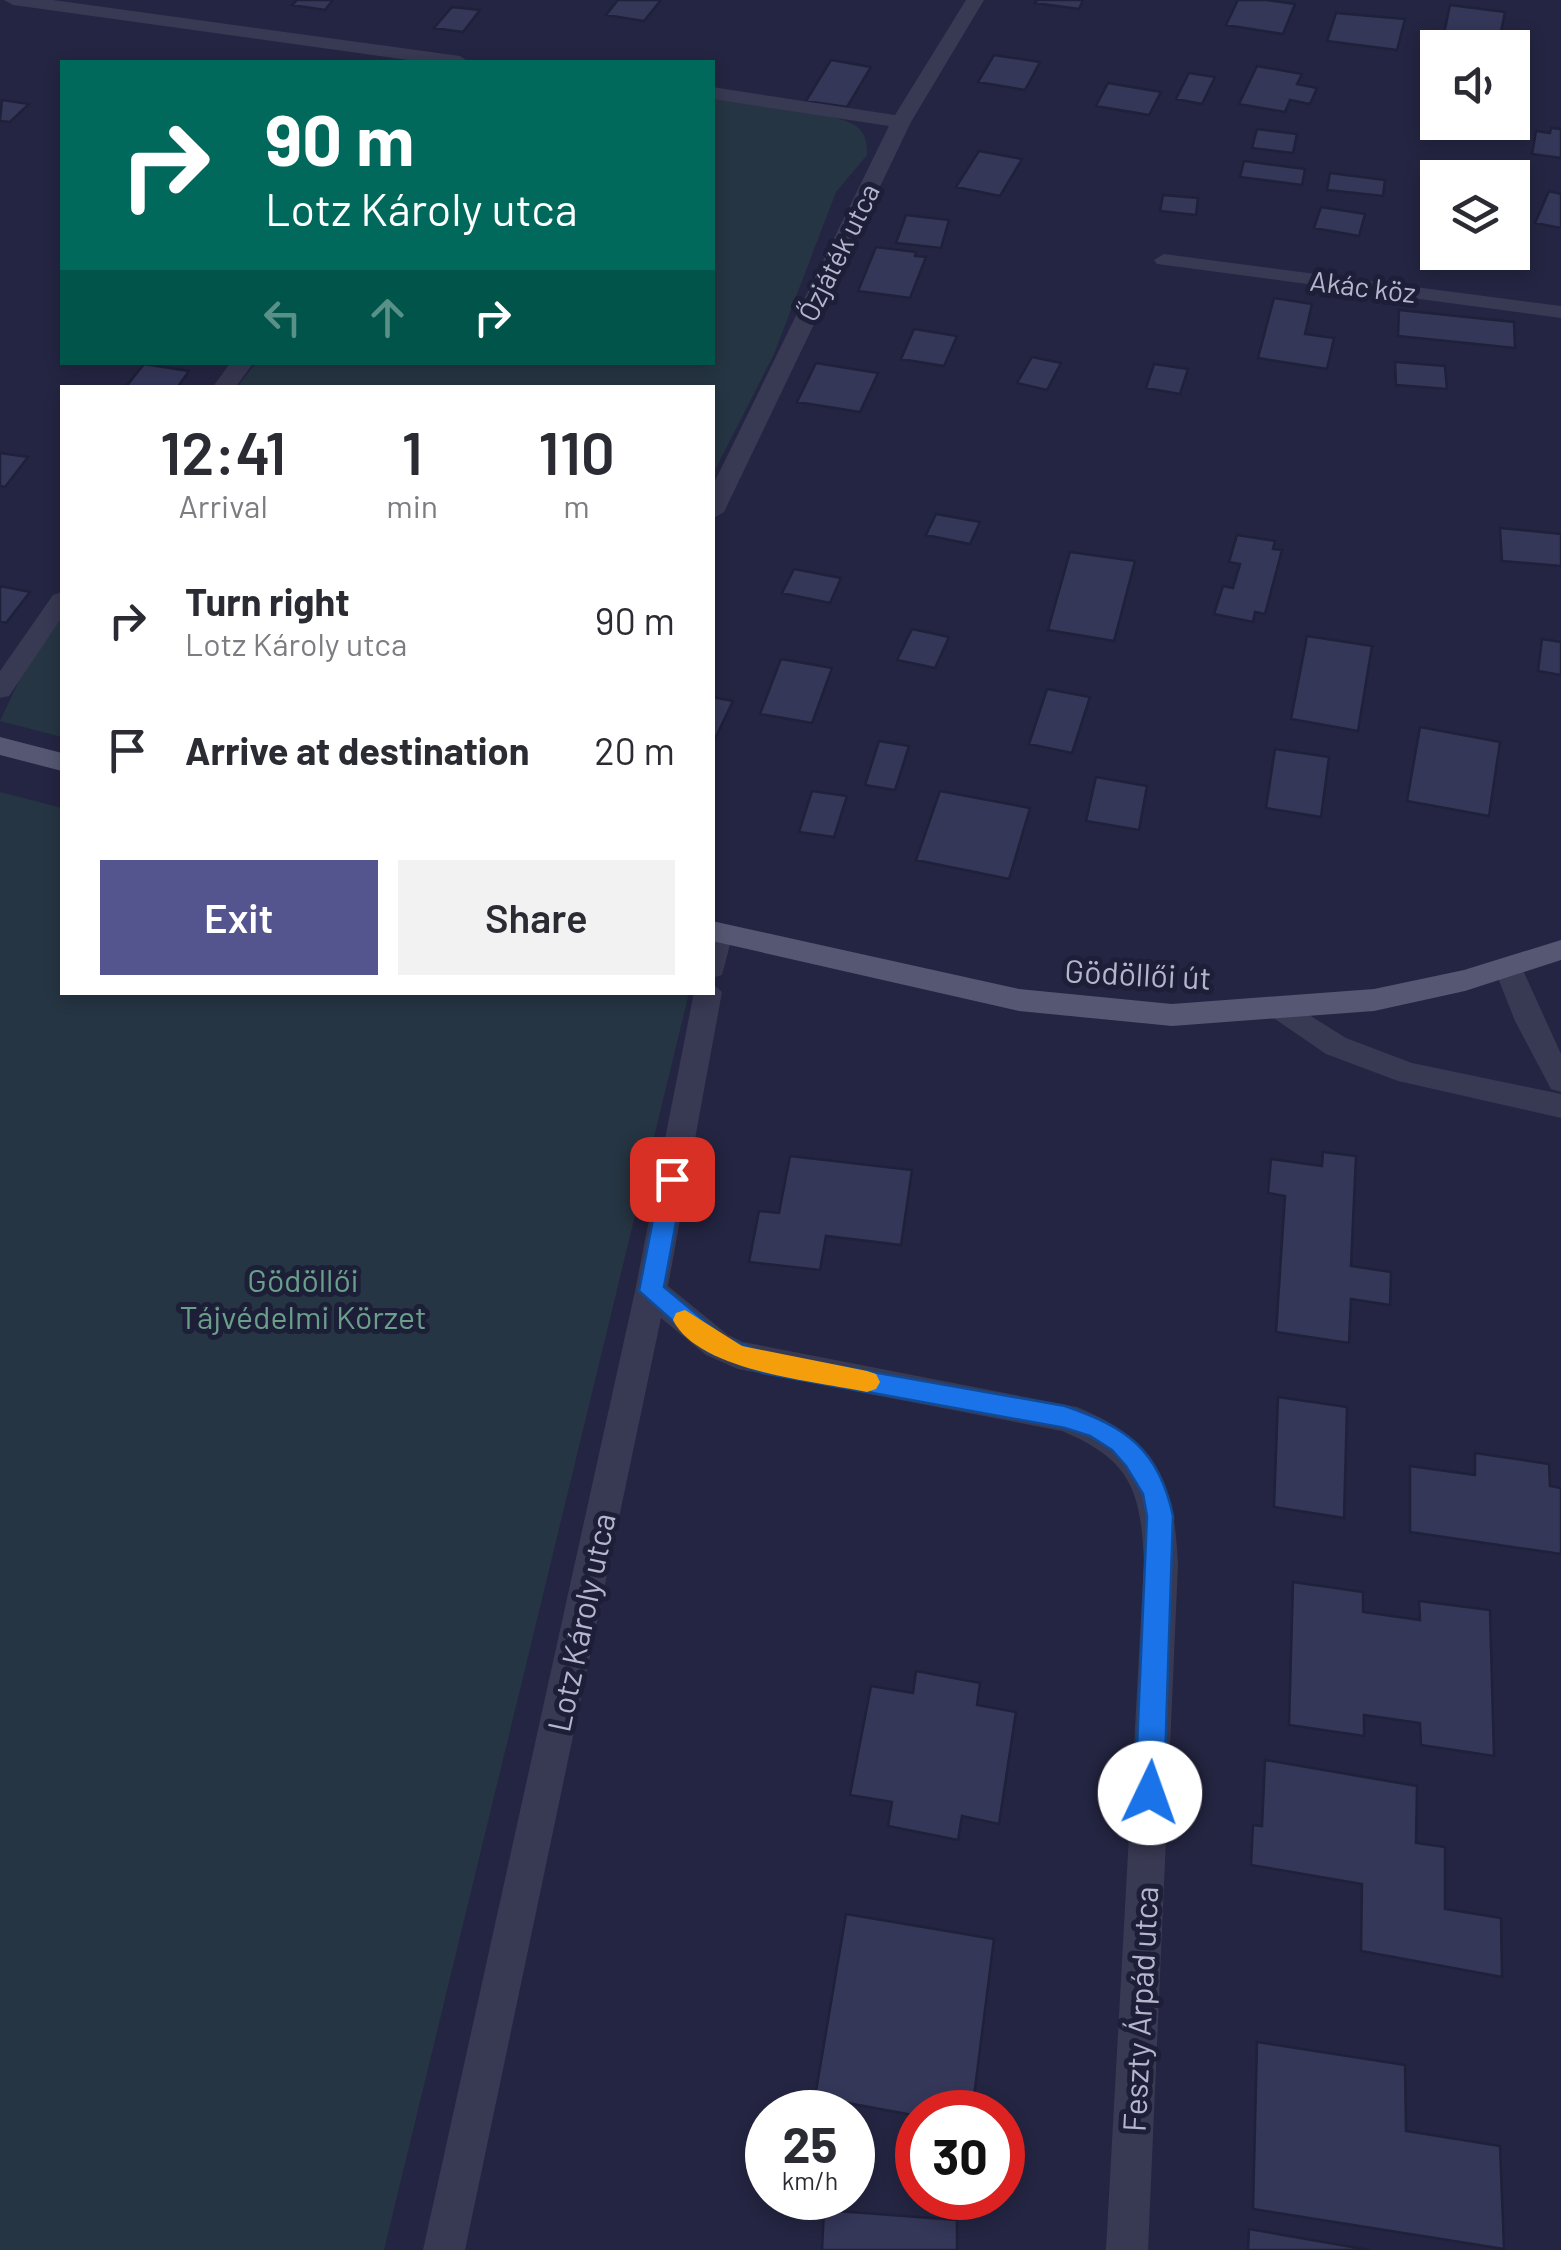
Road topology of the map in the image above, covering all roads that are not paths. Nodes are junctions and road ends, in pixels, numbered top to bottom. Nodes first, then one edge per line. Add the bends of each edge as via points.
1 (13, 0) edge
2 (975, 0) edge
3 (446, 60) edge
4 (715, 93) edge
5 (900, 122) junction
6 (1164, 260) dead end
7 (1561, 312) edge
8 (715, 506) edge
9 (60, 603) edge
10 (0, 690) edge
11 (0, 746) edge
12 (60, 761) edge
13 (716, 932) edge
14 (1561, 950) edge
15 (1508, 968) junction
16 (707, 995) edge
17 (1282, 1008) junction
18 (1561, 1081) edge
19 (1561, 1106) edge
20 (651, 1291) junction
21 (444, 2250) edge
22 (1127, 2250) edge

1 - 3 street
2 - 5 street, Őzjáték utca
4 - 5 street
5 - 8 street, Őzjáték utca
6 - 7 street, Akác köz
9 - 10 street
11 - 12 main road
13 - 17 main road, Gödöllői út via 1019,1000 1172,1015
14 - 15 main road, Gödöllői út
15 - 17 main road, Gödöllői út via 1374,1000
15 - 18 street
16 - 20 street, Lotz Károly utca
17 - 19 street via 1336,1046 1408,1073
20 - 21 street, Lotz Károly utca
20 - 22 street, Feszty Árpád utca via 738,1355 1065,1417 1120,1442 1146,1474 1160,1516 1160,1564

